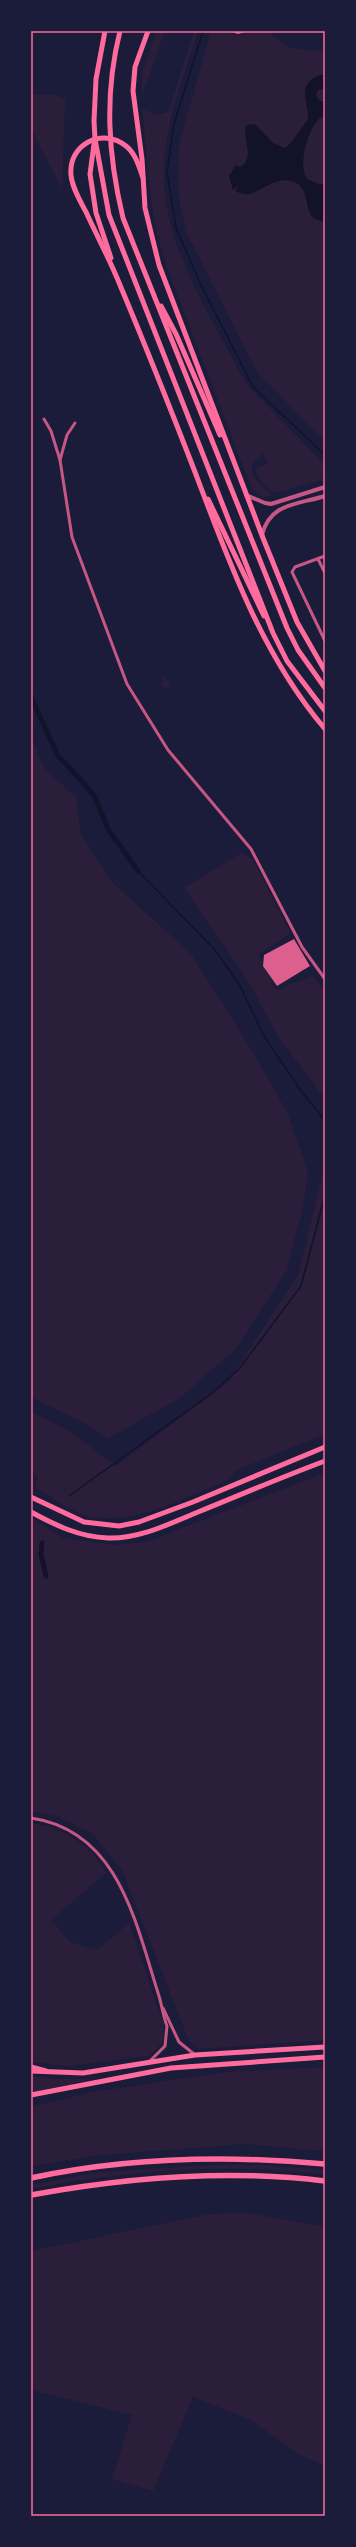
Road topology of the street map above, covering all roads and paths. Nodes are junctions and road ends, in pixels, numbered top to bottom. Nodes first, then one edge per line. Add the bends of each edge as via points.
1 (105, 31) edge
2 (120, 31) edge
3 (148, 31) edge
4 (95, 139) junction
5 (143, 178) junction
6 (116, 276) junction
7 (149, 284) junction
8 (44, 420) dead end
9 (75, 423) dead end
10 (60, 460) junction
11 (195, 473) junction
12 (325, 487) edge
13 (246, 495) junction
14 (325, 496) edge
15 (262, 536) junction
16 (325, 556) edge
17 (318, 559) junction
18 (325, 573) edge
19 (274, 633) junction
20 (324, 639) edge
21 (325, 671) edge
22 (325, 688) edge
23 (325, 711) edge
24 (325, 729) edge
25 (325, 979) edge
26 (325, 1447) edge
27 (325, 1461) edge
28 (31, 1497) edge
29 (31, 1512) edge
30 (31, 1818) edge
31 (162, 2005) junction
32 (325, 2047) edge
33 (195, 2055) junction
34 (325, 2057) edge
35 (150, 2061) junction
36 (31, 2067) edge
37 (31, 2071) edge
38 (53, 2073) junction
39 (31, 2095) edge
40 (325, 2164) edge
41 (31, 2178) edge
42 (325, 2181) edge
43 (31, 2195) edge

1 - 4 main road via 96,79
2 - 7 main road via 109,99 113,177 123,218
3 - 5 main road via 136,67 133,91
4 - 5 main road via 113,138 127,147 133,153
4 - 6 main road via 90,174 96,213
4 - 6 main road via 78,150 71,174
4 - 19 main road via 109,215
5 - 13 main road via 145,208 159,265
6 - 11 main road
7 - 13 main road via 176,334
7 - 22 main road via 287,628 298,650
8 - 10 street via 51,431
9 - 10 street via 67,435
10 - 25 street via 72,537 128,685 168,750 251,849 302,946
11 - 19 main road via 256,602
11 - 24 main road via 217,532 262,635 299,696
12 - 13 street via 271,504
13 - 15 main road
14 - 15 street via 275,511 265,524
15 - 21 main road via 297,622
16 - 17 street
17 - 18 street
17 - 20 street via 295,567 292,572
19 - 23 main road via 287,661
26 - 28 main road via 146,1520 120,1526 84,1522
27 - 29 main road via 150,1531 108,1538 84,1536
30 - 31 street via 51,1822 74,1832 88,1842 113,1871 131,1907
31 - 33 street via 179,2042
31 - 35 street via 167,2040 161,2051
32 - 33 main road
33 - 35 main road
34 - 39 main road via 171,2068
35 - 38 main road via 92,2072
36 - 38 main road
37 - 38 main road
40 - 41 highway via 249,2159 171,2160 116,2164
42 - 43 highway via 256,2175 184,2176 105,2182

